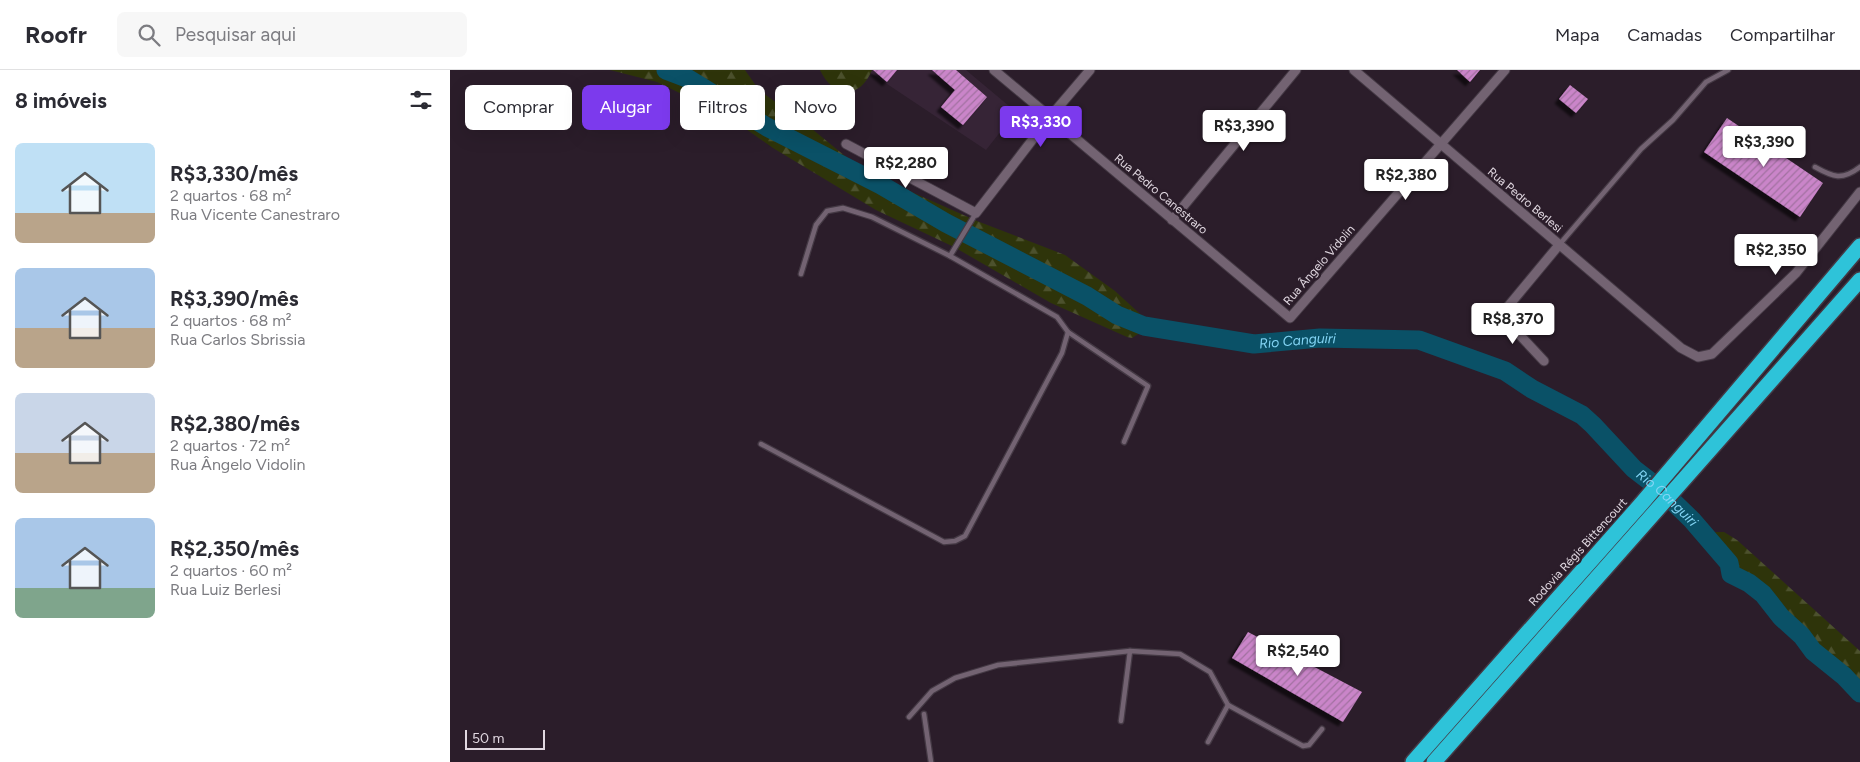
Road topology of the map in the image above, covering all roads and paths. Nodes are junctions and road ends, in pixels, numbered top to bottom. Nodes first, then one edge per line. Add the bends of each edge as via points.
1 (994, 70) edge
2 (1090, 70) edge
3 (1296, 70) edge
4 (1354, 70) edge
5 (1505, 70) edge
6 (1728, 70) edge
7 (1050, 117) junction
8 (1440, 143) junction
9 (846, 144) dead end
10 (1815, 167) dead end
11 (1860, 167) edge
12 (1860, 192) edge
13 (974, 216) junction
14 (1172, 220) junction
15 (1559, 245) junction
16 (1860, 246) edge
17 (950, 256) junction
18 (801, 274) dead end
19 (1860, 280) edge
20 (1504, 312) junction
21 (1290, 318) joint
22 (1491, 327) dead end
23 (1068, 332) junction
24 (1544, 361) dead end
25 (1124, 442) dead end
26 (761, 444) dead end
27 (1647, 509) junction
28 (1130, 651) junction
29 (1228, 705) junction
30 (924, 714) dead end
31 (909, 717) dead end
32 (1121, 722) dead end
33 (1322, 729) dead end
34 (1208, 742) dead end
35 (931, 762) edge
36 (1413, 762) edge
37 (1434, 762) edge

1 - 7 street, Rua Pedro Canestraro
2 - 7 street
3 - 14 street
4 - 8 street, Rua Pedro Berlesi
5 - 8 street, Rua Ângelo Vidolin
6 - 15 lane via 1706,82 1674,120 1641,149
7 - 13 street
7 - 14 street, Rua Pedro Canestraro
8 - 15 street, Rua Pedro Berlesi
8 - 21 street, Rua Ângelo Vidolin
9 - 13 street
10 - 11 lane via 1833,176 1842,176
12 - 15 street, Rua Pedro Berlesi via 1796,273 1712,354 1698,357 1681,348
13 - 17 lane
14 - 21 street, Rua Pedro Canestraro
15 - 20 street
16 - 27 highway, Rodovia Régis Bittencourt via 1670,470
17 - 18 lane via 872,217 844,208 827,211 816,225
17 - 23 lane via 1057,317
19 - 27 highway, Rodovia Régis Bittencourt via 1682,481
20 - 22 street
20 - 24 street via 1516,331
23 - 25 lane via 1148,386
23 - 26 lane via 1062,353 965,536 955,541 944,542
27 - 36 highway, Rodovia Régis Bittencourt
27 - 37 highway, Rodovia Régis Bittencourt
28 - 29 lane via 1180,654 1210,672
28 - 31 lane via 998,665 954,678 932,692
28 - 32 lane
29 - 33 lane via 1303,746 1309,745
29 - 34 lane
30 - 35 lane

